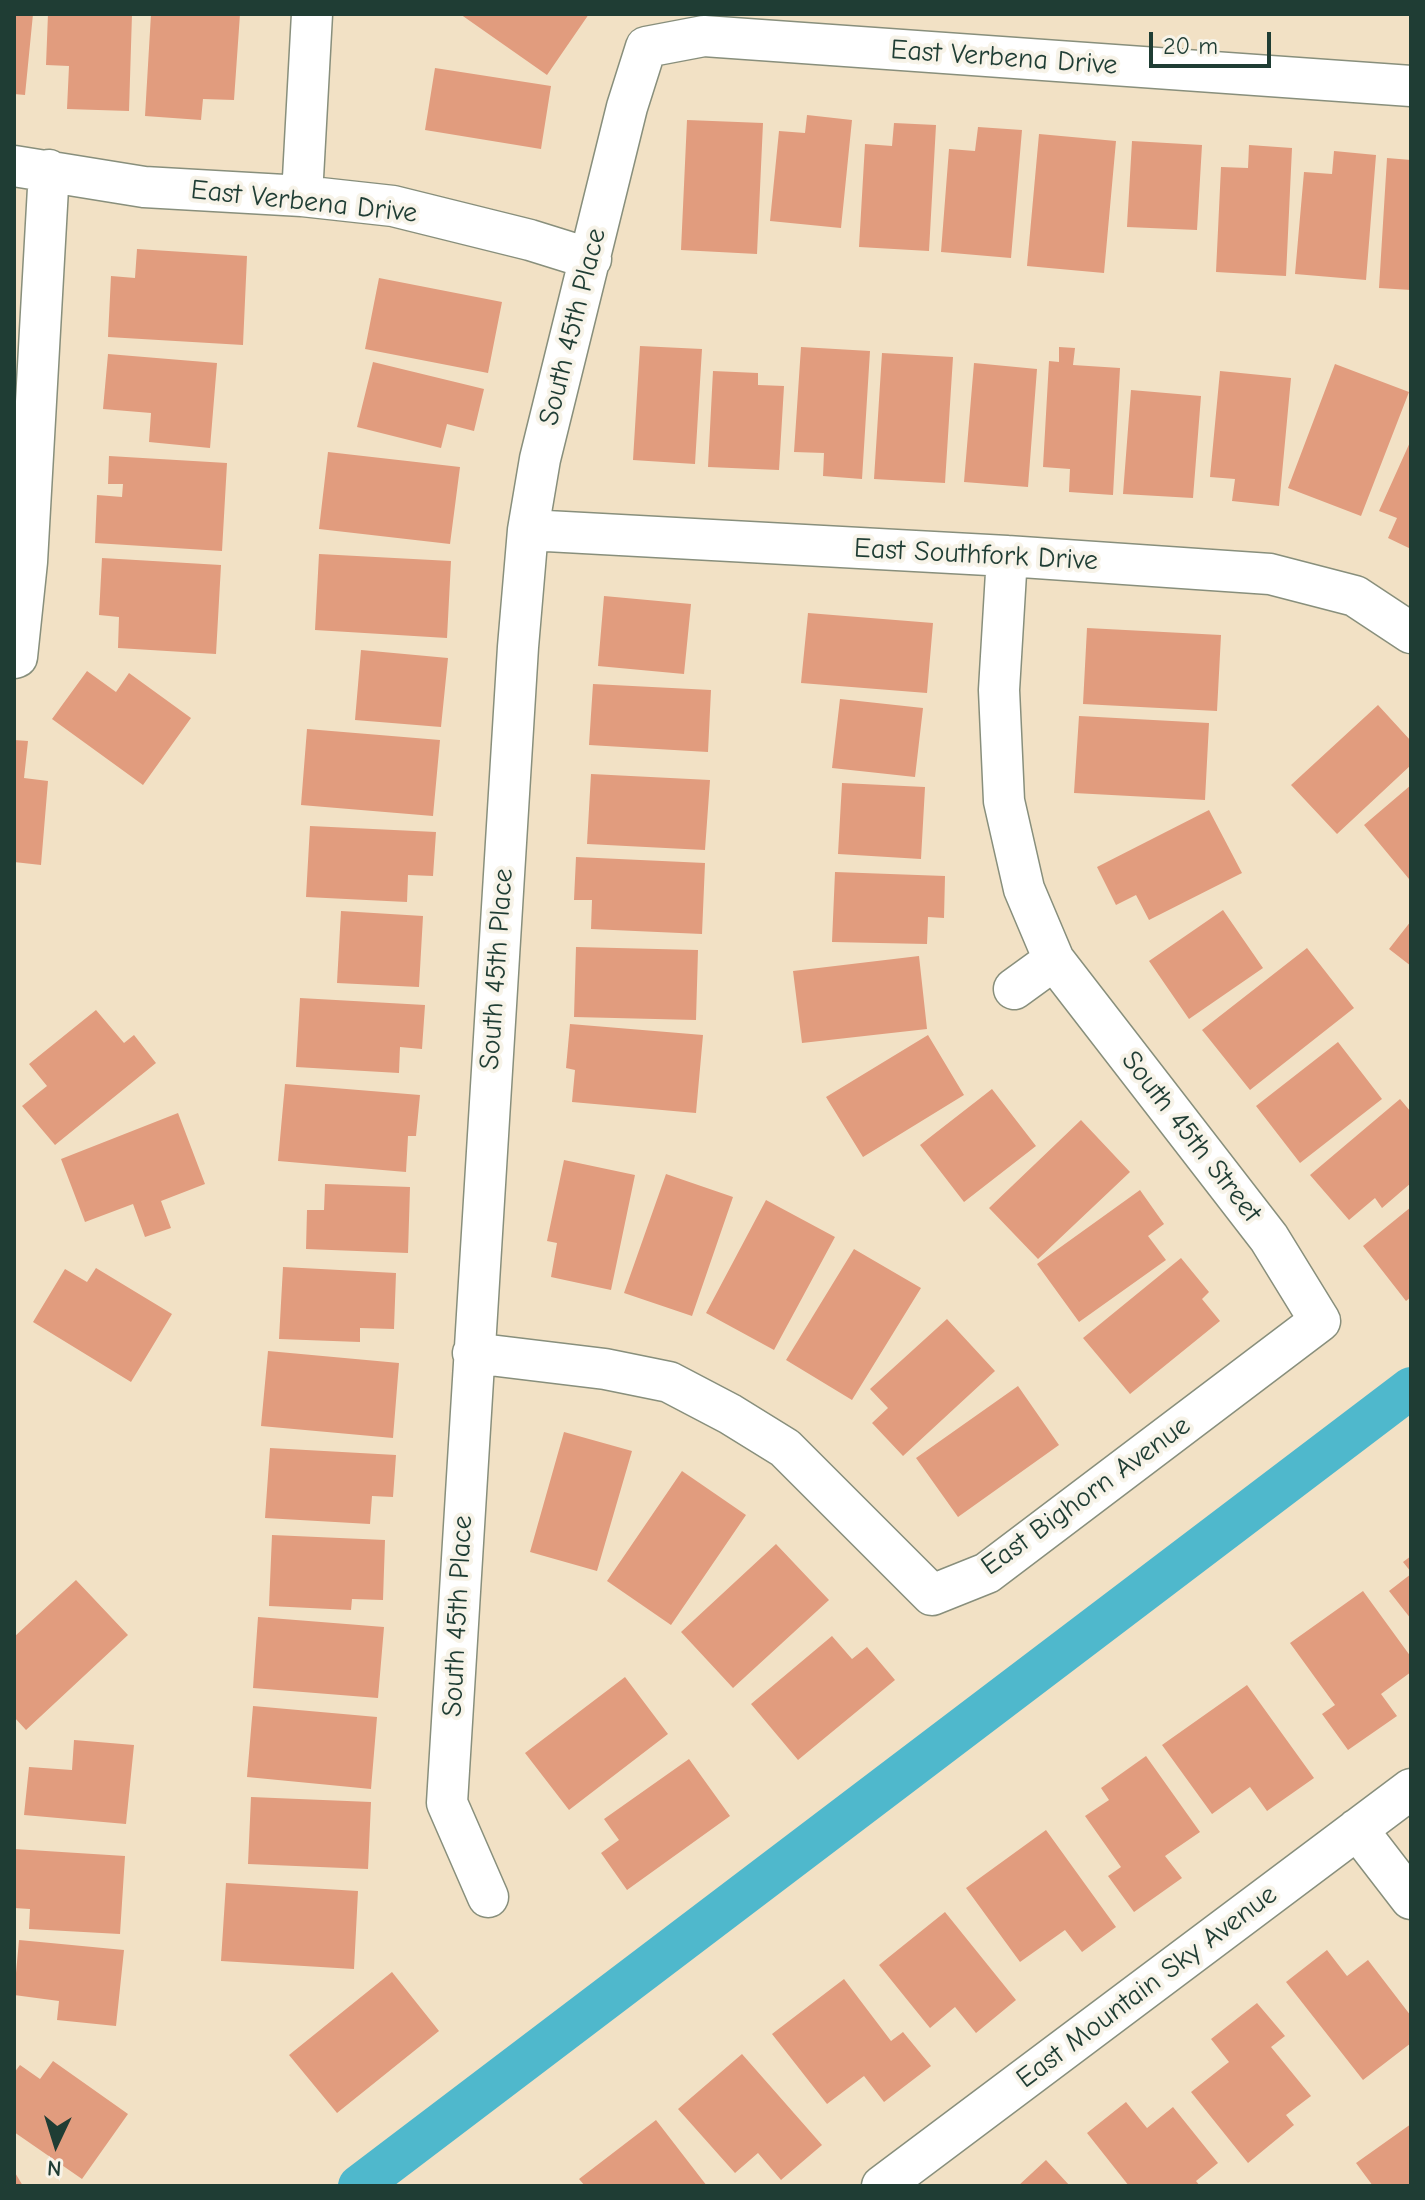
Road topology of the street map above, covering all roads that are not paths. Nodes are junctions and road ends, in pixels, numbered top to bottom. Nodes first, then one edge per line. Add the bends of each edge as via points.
1 (312, 14) edge
2 (646, 47) joint
3 (1411, 86) edge
4 (32, 168) edge
5 (302, 196) junction
6 (591, 259) junction
7 (528, 530) junction
8 (1007, 556) junction
9 (1411, 633) edge
10 (15, 658) edge
11 (1054, 960) junction
12 (1014, 989) dead end
13 (1320, 1321) joint
14 (473, 1353) junction
15 (1411, 1789) edge
16 (1357, 1829) junction
17 (488, 1897) dead end
18 (1411, 1899) edge
19 (882, 2186) edge

1 - 5 street
2 - 3 street, East Verbena Drive via 704,36
2 - 6 street, South 45th Place
4 - 5 street, East Verbena Drive via 144,187
4 - 10 street via 27,562
5 - 6 street, East Verbena Drive via 393,206
6 - 7 street, South 45th Place via 540,459
7 - 8 street, East Southfork Drive
7 - 14 street, South 45th Place
8 - 9 street, East Southfork Drive via 1270,574 1355,596
8 - 11 street, South 45th Street via 999,690 1004,801 1024,889
11 - 12 street
11 - 13 street, South 45th Street via 1269,1238
13 - 14 street, East Bighorn Avenue via 987,1573 932,1595 785,1448 730,1414 669,1382
14 - 17 street, South 45th Place via 447,1803
15 - 16 street, East Mountain Sky Avenue
16 - 18 street
16 - 19 street, East Mountain Sky Avenue

